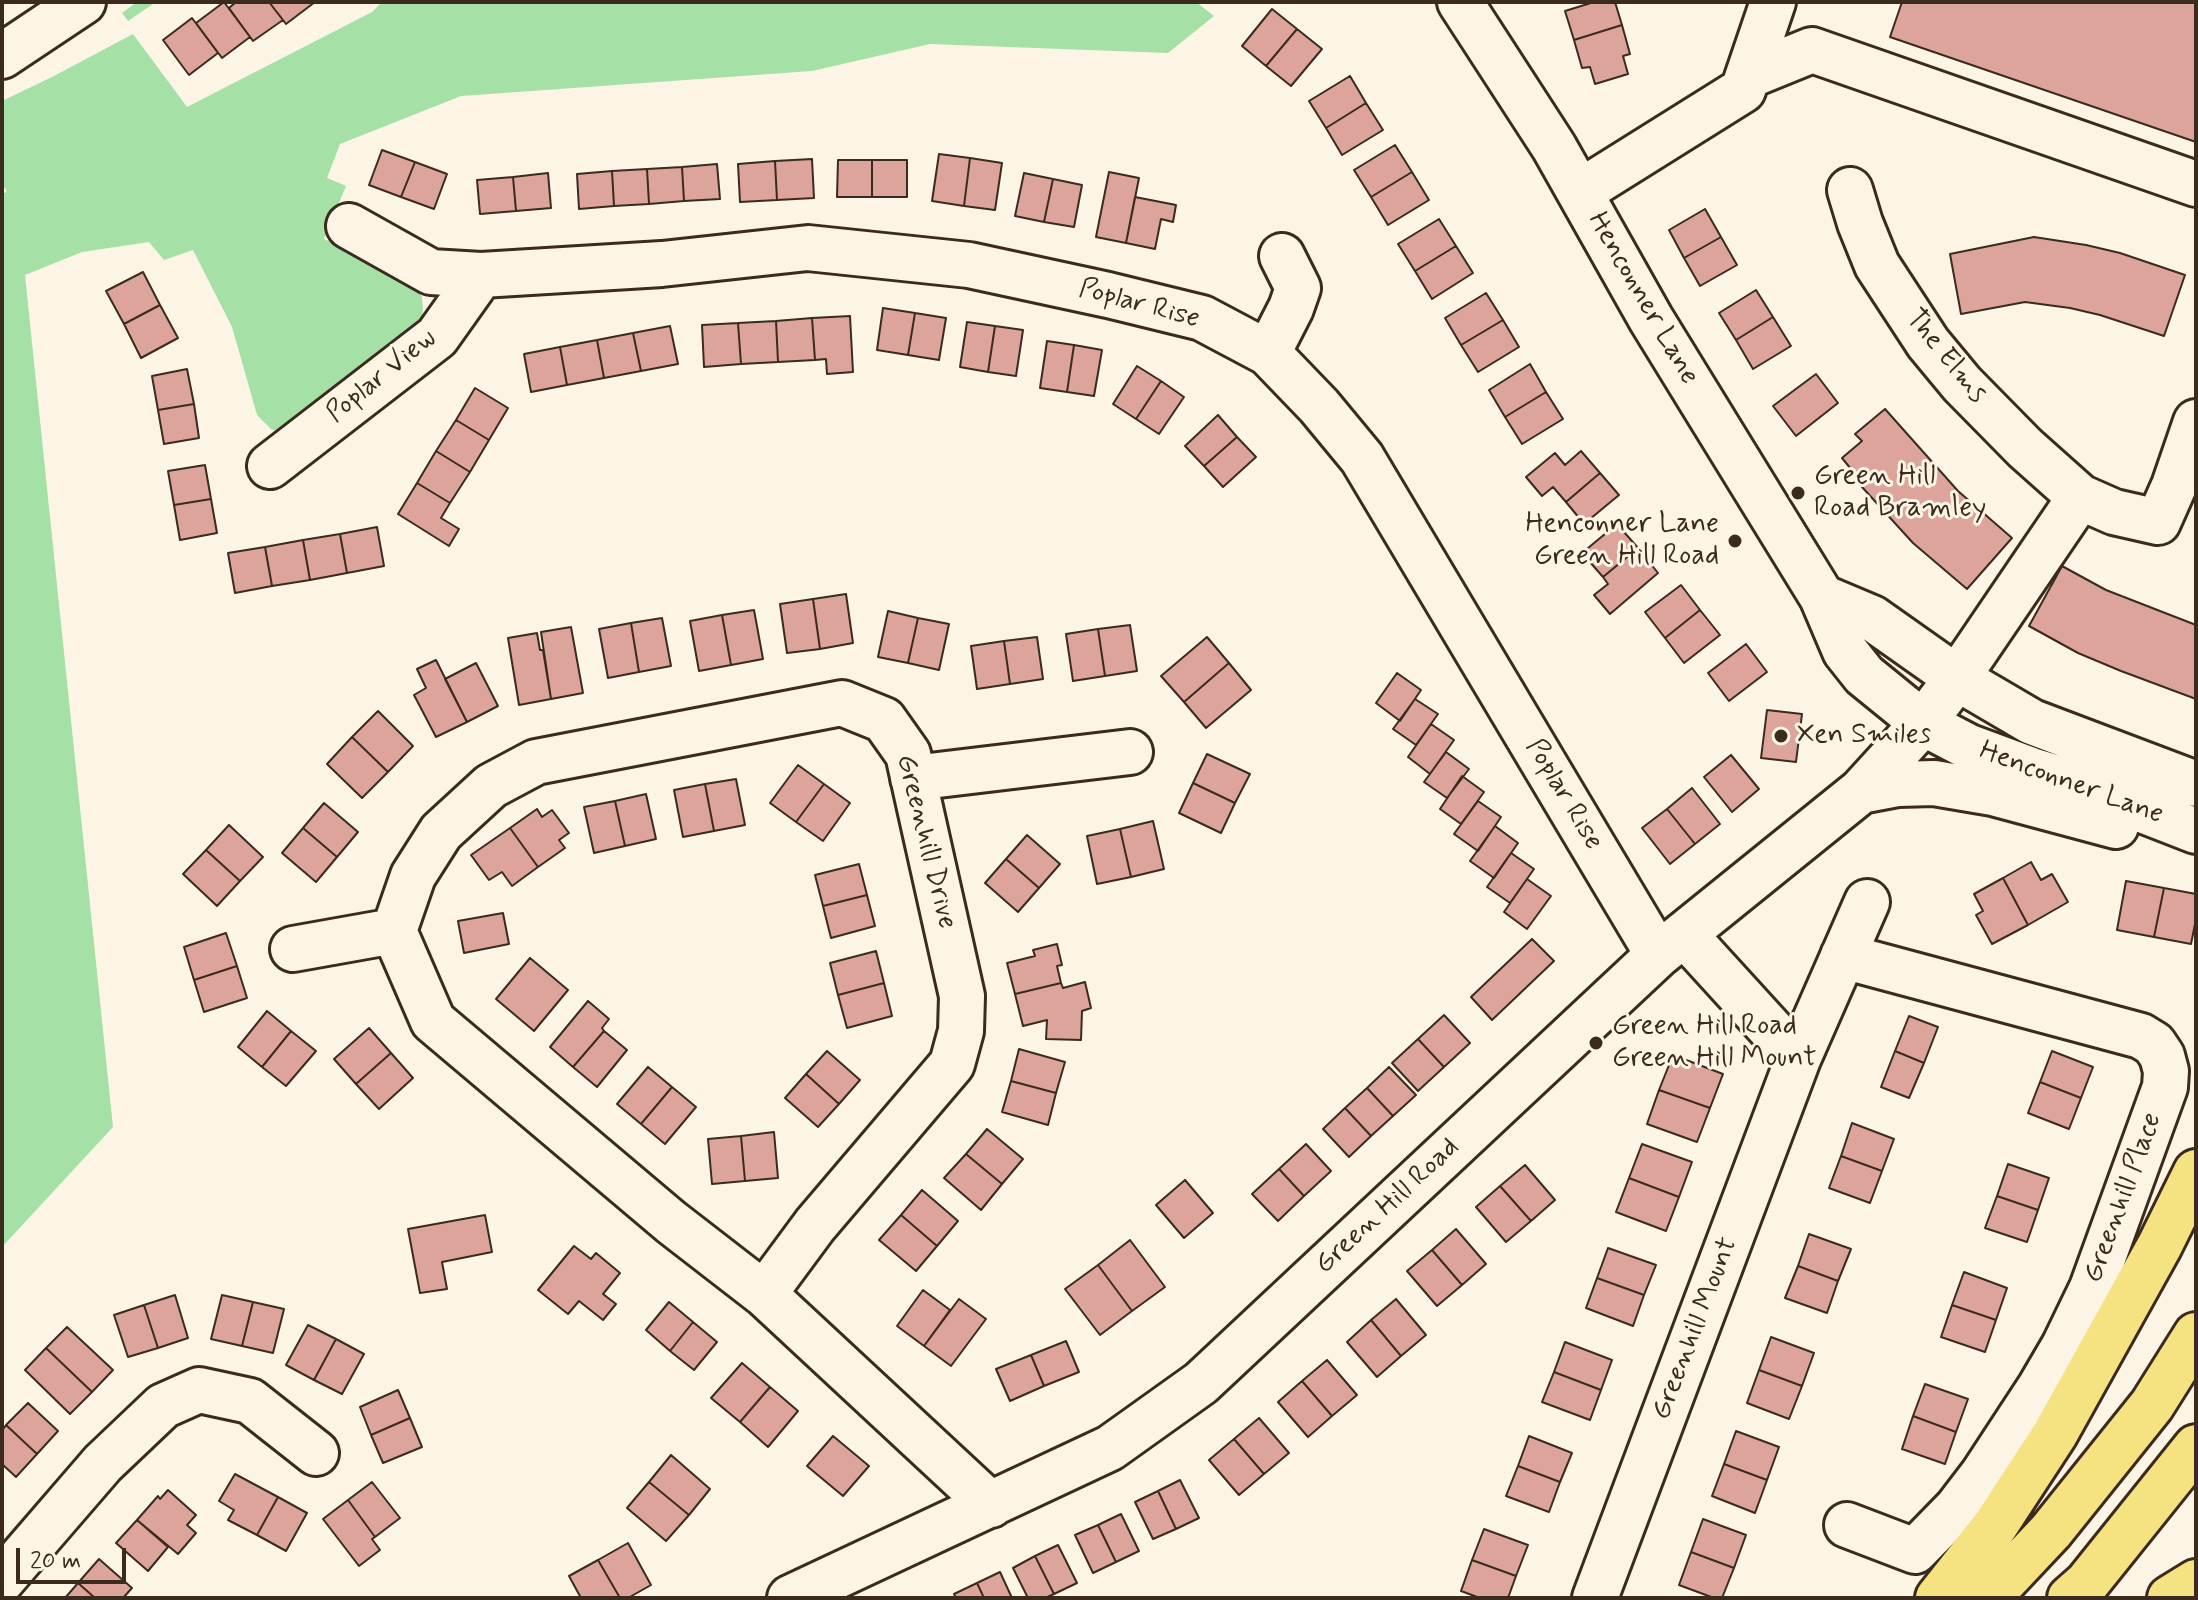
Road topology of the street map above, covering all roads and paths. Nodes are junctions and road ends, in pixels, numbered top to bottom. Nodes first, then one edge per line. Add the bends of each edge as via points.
1 (83, 2) edge
2 (1460, 2) edge
3 (1773, 2) edge
4 (2, 56) edge
5 (1746, 83) junction
6 (2196, 184) edge
7 (1850, 190) dead end
8 (1580, 192) junction
9 (349, 226) dead end
10 (1282, 256) dead end
11 (481, 275) junction
12 (1268, 353) junction
13 (2196, 422) edge
14 (270, 466) dead end
15 (2080, 497) junction
16 (1822, 597) junction
17 (1957, 678) junction
18 (1923, 723) junction
19 (1130, 752) dead end
20 (913, 778) junction
21 (2196, 784) edge
22 (1861, 791) junction
23 (2196, 831) edge
24 (1867, 902) dead end
25 (394, 931) junction
26 (1671, 944) junction
27 (293, 949) dead end
28 (1843, 956) junction
29 (1798, 1059) junction
30 (2181, 1059) edge
31 (2196, 1172) edge
32 (764, 1294) junction
33 (2196, 1335) edge
34 (2196, 1447) edge
35 (316, 1453) dead end
36 (991, 1505) junction
37 (1847, 1525) dead end
38 (2, 1580) edge
39 (2196, 1582) edge
40 (790, 1598) edge
41 (1595, 1598) edge
42 (1938, 1598) edge
43 (1988, 1598) edge
44 (2070, 1598) edge
45 (2170, 1598) edge

1 - 4 street
2 - 8 street, Henconner Lane
3 - 5 street
5 - 6 street via 1812,50
5 - 8 street
7 - 15 street, The Elms via 1877,265 1928,343 2025,448
8 - 16 street, Henconner Lane via 1651,319
9 - 11 street, Poplar Rise via 431,272
10 - 12 street via 1298,288
11 - 12 street, Poplar Rise via 808,248 969,265 1108,295 1202,318
11 - 14 street, Poplar View via 437,337
12 - 26 street, Poplar Rise via 1362,458
13 - 15 street, The Elms via 2158,522
15 - 17 street
16 - 17 street, Henconner Lane via 1872,618
16 - 18 street, Henconner Lane via 1845,651 1864,675
17 - 18 street
17 - 21 street, Henconner Lane via 2032,722
18 - 22 street, Green Hill Road
18 - 23 street, Henconner Lane via 1969,747
19 - 20 street
20 - 25 street, Greenhill Drive via 908,754 884,720 842,703 536,762 491,786 441,832 413,876
20 - 32 street, Greenhill Drive via 962,996 961,1031 952,1064 815,1225
22 - 23 street via 1934,783 2129,829
22 - 26 street, Green Hill Road
24 - 28 street, Greenhill Mount
25 - 27 street
25 - 32 street via 433,1021
26 - 29 street
26 - 36 street, Green Hill Road via 1201,1383 1110,1448
28 - 29 street, Greenhill Mount
28 - 30 street, Greenhill Place via 2141,1036 2162,1056
29 - 41 street, Greenhill Mount
30 - 37 street, Greenhill Place via 2165,1087 2092,1288 2048,1373 1983,1474 1915,1551
31 - 42 main road via 2055,1434 1995,1526
32 - 36 street
33 - 43 main road via 2152,1405 2051,1531
34 - 44 main road
35 - 38 street via 250,1401 199,1390 163,1406 103,1463
36 - 40 street, Green Hill Road
39 - 45 main road

